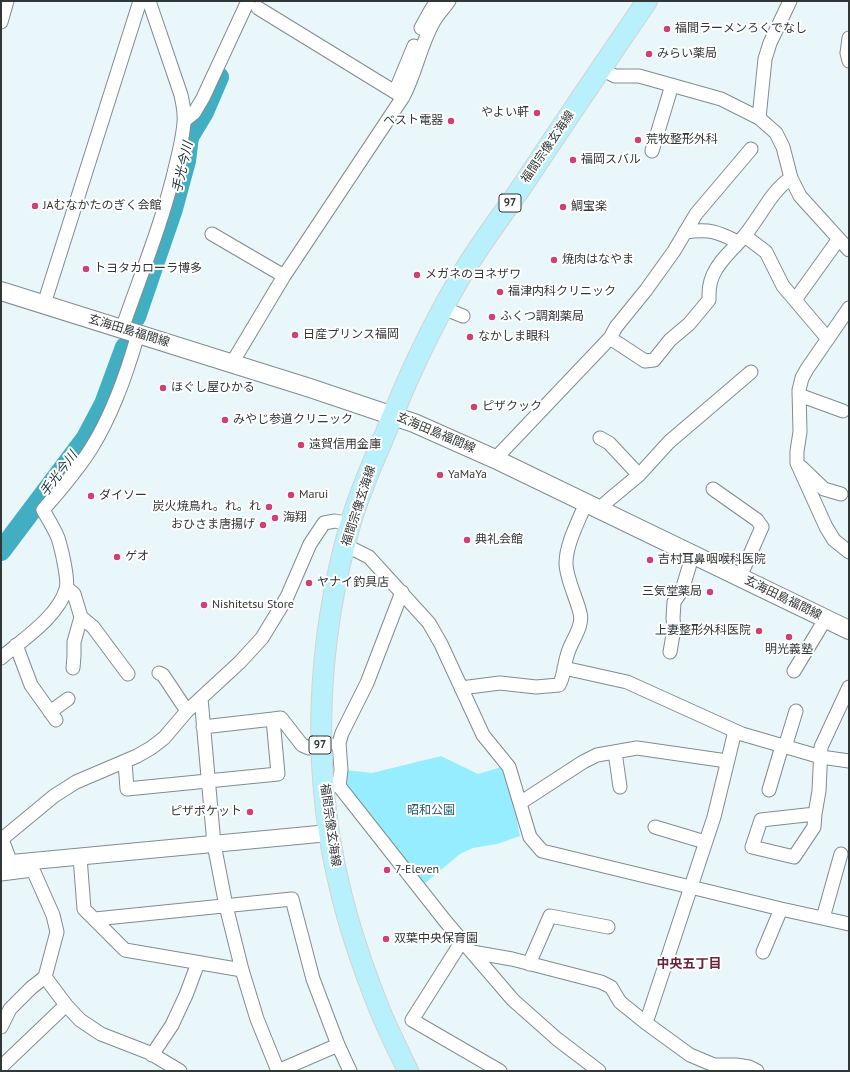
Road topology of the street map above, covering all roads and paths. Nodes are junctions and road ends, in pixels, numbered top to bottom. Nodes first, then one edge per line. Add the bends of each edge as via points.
1 (8, 1) edge
2 (140, 1) edge
3 (149, 1) edge
4 (437, 1) edge
5 (449, 1) edge
6 (647, 1) edge
7 (790, 1) edge
8 (253, 5) edge
9 (1, 22) edge
10 (849, 38) edge
11 (849, 61) edge
12 (601, 68) junction
13 (672, 85) junction
14 (399, 95) junction
15 (759, 118) junction
16 (184, 122) junction
17 (751, 149) dead end
18 (652, 151) dead end
19 (791, 178) junction
20 (686, 232) junction
21 (212, 234) dead end
22 (742, 239) junction
23 (838, 240) junction
24 (849, 250) edge
25 (284, 276) junction
26 (1, 291) edge
27 (795, 300) junction
28 (44, 304) junction
29 (443, 308) junction
30 (849, 308) edge
31 (463, 316) dead end
32 (130, 331) junction
33 (610, 338) junction
34 (828, 339) junction
35 (232, 363) junction
36 (751, 372) dead end
37 (799, 396) junction
38 (843, 410) dead end
39 (392, 415) junction
40 (600, 438) dead end
41 (495, 459) junction
42 (797, 463) junction
43 (639, 475) junction
44 (713, 489) dead end
45 (841, 494) dead end
46 (593, 506) junction
47 (351, 524) junction
48 (345, 545) junction
49 (849, 552) edge
50 (693, 554) junction
51 (740, 577) junction
52 (67, 588) junction
53 (402, 592) junction
54 (81, 617) junction
55 (826, 618) junction
56 (849, 630) edge
57 (16, 645) junction
58 (670, 652) dead end
59 (1, 658) edge
60 (73, 668) dead end
61 (564, 668) junction
62 (794, 671) dead end
63 (159, 673) dead end
64 (128, 674) dead end
65 (849, 687) edge
66 (461, 688) junction
67 (68, 698) dead end
68 (201, 698) junction
69 (188, 711) junction
70 (796, 711) dead end
71 (273, 719) junction
72 (203, 727) junction
73 (735, 731) junction
74 (330, 744) junction
75 (784, 747) junction
76 (615, 752) junction
77 (821, 757) junction
78 (727, 761) junction
79 (125, 762) junction
80 (849, 762) edge
81 (208, 781) junction
82 (331, 785) junction
83 (620, 787) dead end
84 (770, 790) dead end
85 (520, 803) junction
86 (815, 814) junction
87 (654, 827) dead end
88 (329, 833) junction
89 (2, 838) edge
90 (705, 842) junction
91 (214, 844) junction
92 (841, 854) dead end
93 (80, 857) junction
94 (32, 866) junction
95 (4, 867) edge
96 (691, 887) junction
97 (226, 906) junction
98 (781, 909) junction
99 (823, 918) junction
100 (95, 919) junction
101 (849, 924) edge
102 (608, 927) dead end
103 (462, 941) junction
104 (472, 952) junction
105 (763, 952) dead end
106 (198, 963) junction
107 (529, 964) junction
108 (242, 970) junction
109 (45, 977) junction
110 (66, 1005) junction
111 (646, 1023) junction
112 (1, 1027) edge
113 (338, 1045) junction
114 (152, 1055) junction
115 (1, 1067) edge
116 (180, 1071) edge
117 (278, 1071) edge
118 (350, 1071) edge
119 (408, 1071) edge
120 (500, 1071) edge
121 (599, 1071) edge
122 (757, 1071) edge

1 - 9 street
2 - 28 street
3 - 16 street via 181,95
4 - 14 street via 423,24
5 - 14 street via 426,39 408,89
6 - 12 main road, 福間宗像玄海線 / 97
7 - 15 street via 765,59
8 - 14 street
8 - 16 street via 203,98 194,113
10 - 11 street
12 - 13 street via 615,76 639,76
12 - 29 main road, 福間宗像玄海線 / 97 via 458,281
13 - 15 street via 721,99
13 - 18 street
14 - 25 street
15 - 19 street via 776,133 784,147
16 - 32 street via 179,153
17 - 20 street via 696,214
19 - 22 street via 782,184
19 - 23 street via 800,196
20 - 22 street via 719,232
20 - 33 street
21 - 25 street
22 - 27 street via 766,252 783,286
22 - 33 street via 721,261 713,274 709,286 710,300 654,360 645,361
23 - 24 street
23 - 27 street
25 - 35 street
26 - 28 main road, 玄海田島福間線
27 - 34 street
28 - 32 main road, 玄海田島福間線
29 - 31 street
29 - 39 main road, 福間宗像玄海線 / 97 via 426,339
30 - 34 street
32 - 35 main road, 玄海田島福間線
32 - 52 street via 117,394 108,417 84,459 43,510 58,538 66,570
33 - 41 street
34 - 37 street via 802,378
35 - 39 main road, 玄海田島福間線
36 - 43 street via 669,442
37 - 38 street
37 - 42 street via 800,432
39 - 41 main road, 玄海田島福間線
39 - 47 main road, 福間宗像玄海線 / 97 via 361,491
40 - 43 street via 609,443
41 - 46 main road, 玄海田島福間線
42 - 45 street via 824,489
42 - 49 street via 826,527 834,540
43 - 46 street via 610,499
44 - 51 street via 757,520 762,527
46 - 50 main road, 玄海田島福間線
46 - 61 street via 568,549 566,564 581,620
47 - 48 main road, 福間宗像玄海線 / 97
47 - 68 street via 335,521 324,523 310,544 287,597 262,638
48 - 53 street via 369,557
48 - 74 main road, 福間宗像玄海線 / 97 via 333,598 322,686
50 - 51 main road, 玄海田島福間線
50 - 58 street via 682,590 674,602 674,629
51 - 55 main road, 玄海田島福間線
52 - 54 street via 74,594
52 - 57 street via 48,617
53 - 66 street via 429,623
53 - 74 street via 367,683 342,733
54 - 60 street via 74,642
54 - 64 street via 93,627
55 - 56 main road, 玄海田島福間線
55 - 62 street
57 - 59 street
57 - 67 street via 31,685 53,716
61 - 66 street via 559,685 536,687 500,683
61 - 73 street via 627,682
63 - 69 street
65 - 77 street via 821,747
66 - 85 street via 483,735 509,767
68 - 69 street
68 - 72 street
69 - 79 street via 164,738
70 - 75 street
71 - 72 street
71 - 74 street via 281,718 302,745 309,748
71 - 81 street via 278,774
72 - 81 street
73 - 75 street
73 - 78 street
74 - 82 main road, 福間宗像玄海線 / 97
75 - 77 street
75 - 84 street
76 - 78 street via 637,748
76 - 83 street
76 - 85 street via 597,755
77 - 80 street
77 - 86 street
78 - 90 street via 714,817
79 - 81 street via 127,789
79 - 89 street via 76,782 54,796
81 - 91 street
82 - 88 main road, 福間宗像玄海線 / 97
82 - 103 street
85 - 96 street via 530,837 542,851
86 - 86 street via 761,820 752,847 794,857 814,827
87 - 90 street
88 - 91 street
88 - 119 main road, 福間宗像玄海線 / 97 via 339,887 366,976
89 - 95 street
90 - 96 street
91 - 93 street
91 - 97 street
92 - 99 street
93 - 94 street
93 - 100 street via 84,909
94 - 95 street
94 - 109 street via 53,915 57,932
96 - 98 street
96 - 111 street
97 - 100 street
97 - 108 street
97 - 113 street via 292,899 313,979
98 - 99 street
98 - 105 street
99 - 101 street
100 - 106 street via 125,950
102 - 107 street via 550,916
103 - 104 street
103 - 120 street via 407,1017
104 - 107 street
104 - 121 street via 513,1000 557,1039
106 - 108 street
106 - 114 street via 172,1025
107 - 111 street via 601,982 611,987 620,1002
108 - 117 street via 257,1019
109 - 110 street
109 - 112 street via 10,1009
110 - 114 street via 80,1020 101,1034
110 - 115 street
111 - 122 street via 690,1056 714,1065 736,1064
113 - 117 street
113 - 118 street
114 - 116 street

